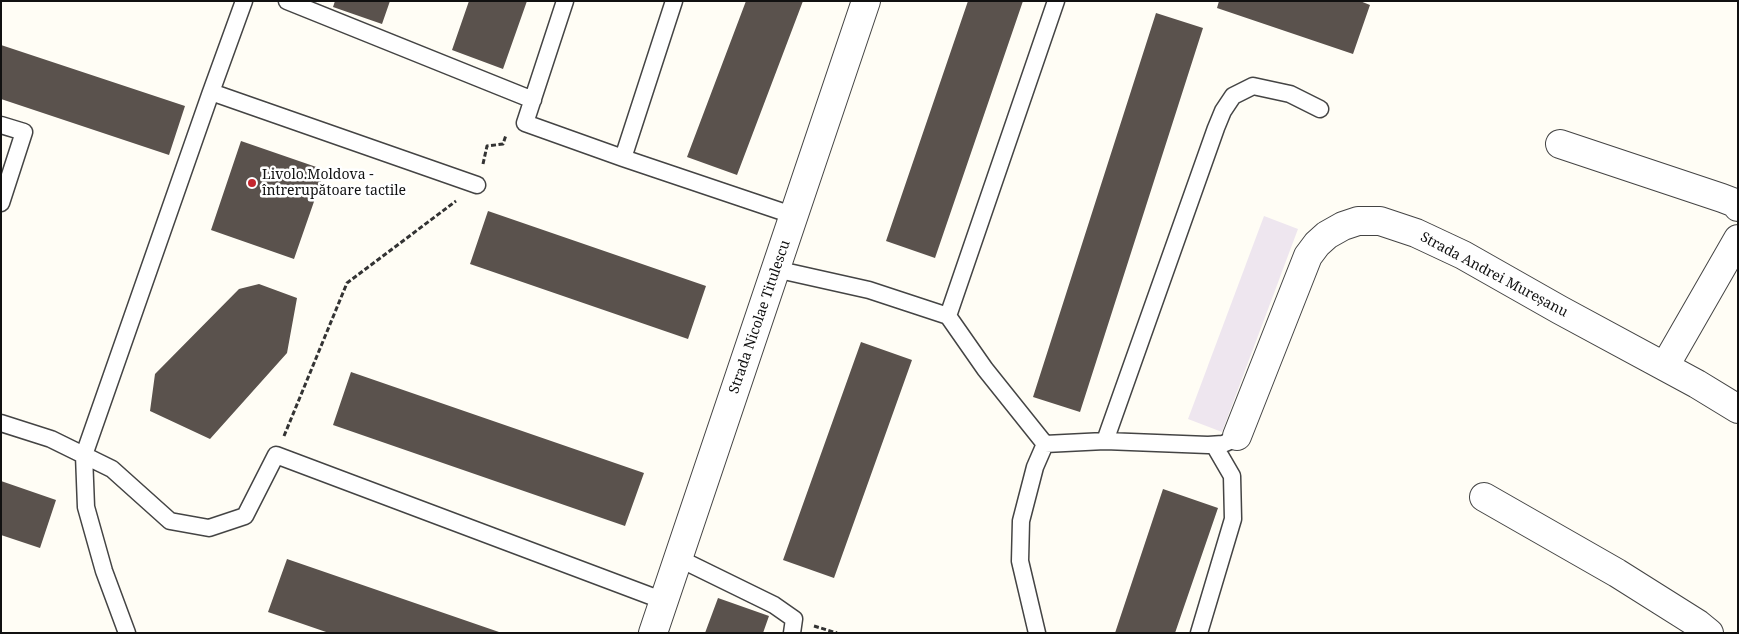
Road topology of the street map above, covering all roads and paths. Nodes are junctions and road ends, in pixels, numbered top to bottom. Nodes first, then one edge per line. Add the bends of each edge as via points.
1 (244, 1) edge
2 (287, 1) edge
3 (565, 1) edge
4 (674, 1) edge
5 (866, 1) edge
6 (1056, 1) edge
7 (313, 6) edge
8 (210, 92) junction
9 (531, 105) junction
10 (1320, 109) dead end
11 (1, 125) edge
12 (1560, 144) dead end
13 (622, 158) junction
14 (477, 185) junction
15 (1, 203) edge
16 (1738, 207) edge
17 (795, 216) junction
18 (1738, 239) edge
19 (775, 269) junction
20 (948, 316) junction
21 (1665, 366) junction
22 (1738, 409) edge
23 (1, 423) edge
24 (1226, 440) junction
25 (1105, 442) junction
26 (1045, 444) junction
27 (84, 455) junction
28 (276, 455) junction
29 (1484, 497) dead end
30 (678, 558) junction
31 (664, 601) junction
32 (128, 633) edge
33 (653, 633) edge
34 (792, 633) edge
35 (1037, 633) edge
36 (1199, 633) edge
37 (1709, 633) edge

1 - 8 lane
2 - 7 lane
3 - 9 lane
4 - 13 lane
5 - 17 street, Strada Nicolae Titulescu
6 - 20 lane
7 - 9 lane
8 - 14 lane
8 - 27 lane
9 - 13 lane via 525,123
9 - 14 path via 514,109 503,144 487,146
10 - 25 lane via 1290,94 1254,86 1233,96 1223,111
11 - 15 lane via 24,132
12 - 16 street via 1722,198
13 - 17 lane
14 - 28 path via 347,283
17 - 19 street, Strada Nicolae Titulescu
18 - 21 street
19 - 20 lane via 869,290
19 - 30 street, Strada Nicolae Titulescu
20 - 26 lane via 985,369
21 - 22 street, Strada Andrei Mureșanu
21 - 24 street, Strada Andrei Mureșanu via 1464,255 1380,221 1358,221 1327,235 1308,256
23 - 27 lane via 51,438
24 - 25 lane
24 - 36 lane via 1232,476 1233,519
25 - 26 lane
26 - 35 lane via 1035,467 1021,521 1020,561
27 - 28 lane via 112,469 170,521 209,528 245,516
27 - 32 lane via 86,507 104,570
28 - 31 lane
29 - 37 street via 1617,573
30 - 31 street, Strada Nicolae Titulescu
30 - 34 lane via 774,605 794,619
31 - 33 street, Strada Nicolae Titulescu

